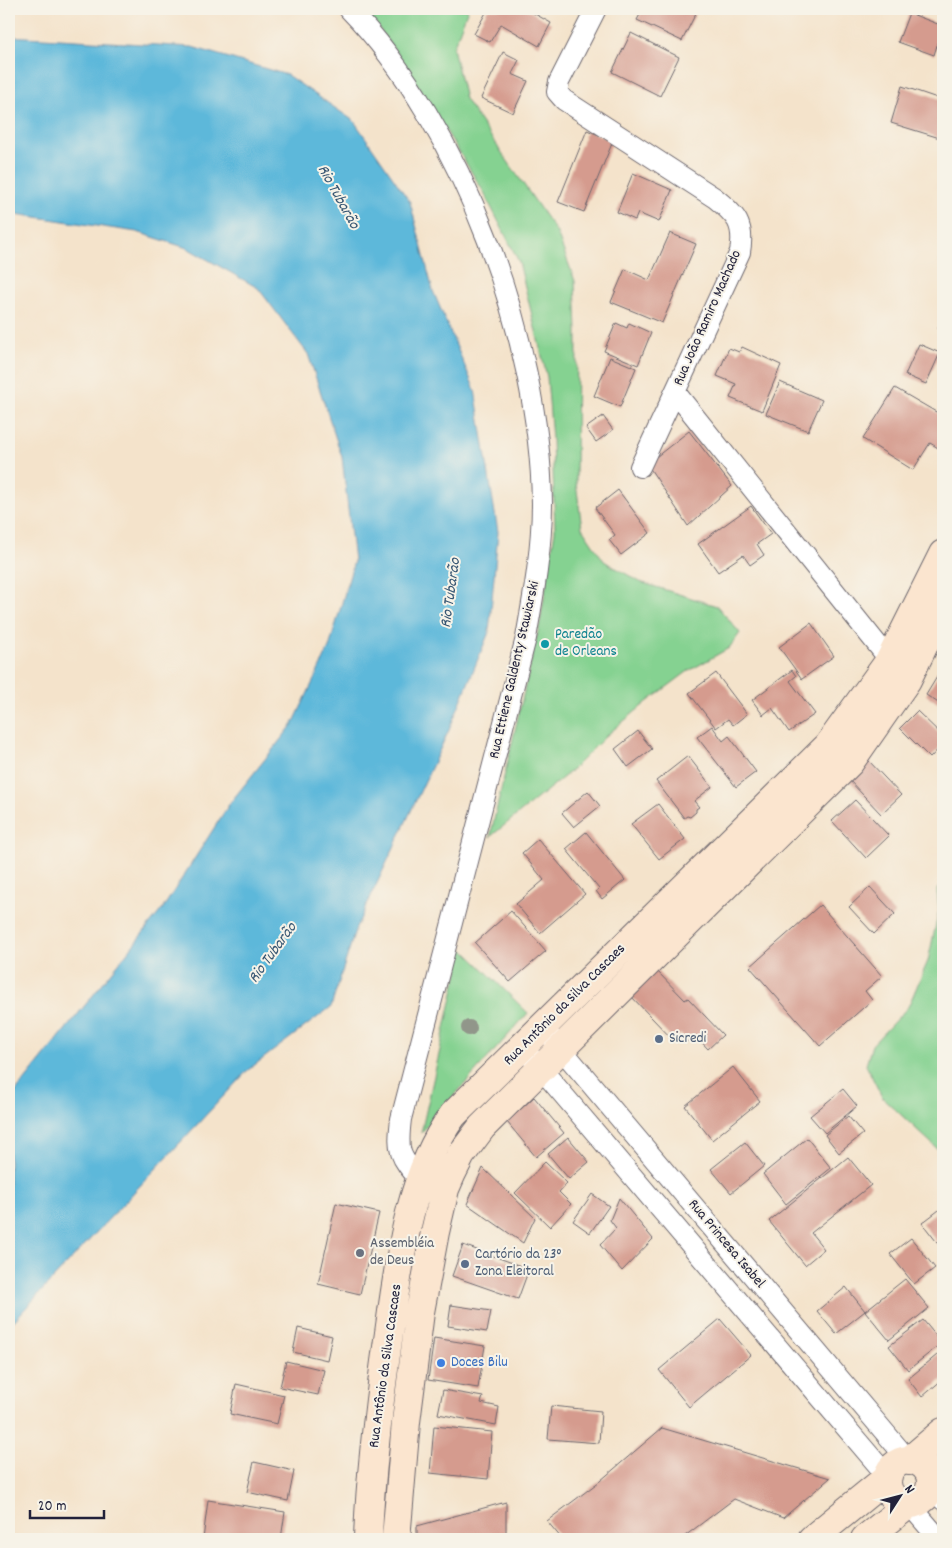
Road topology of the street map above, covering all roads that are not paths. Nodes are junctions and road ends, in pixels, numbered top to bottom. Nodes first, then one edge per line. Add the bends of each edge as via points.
1 (349, 9) edge
2 (596, 9) edge
3 (675, 392) junction
4 (640, 467) dead end
5 (943, 554) edge
6 (943, 606) edge
7 (898, 670) junction
8 (543, 1027) junction
9 (522, 1047) junction
10 (560, 1048) junction
11 (540, 1068) junction
12 (420, 1180) junction
13 (445, 1189) junction
14 (774, 1300) junction
15 (752, 1318) junction
16 (377, 1419) junction
17 (406, 1422) junction
18 (943, 1432) edge
19 (909, 1460) junction
20 (888, 1477) junction
21 (939, 1487) edge
22 (909, 1504) junction
23 (368, 1539) edge
24 (396, 1539) edge
25 (812, 1539) edge
26 (865, 1539) edge
27 (939, 1539) edge

1 - 12 street, Rua Ettiene Galdenty Stawiarski via 393,62 423,107 471,202 498,268 514,320 531,386 539,448 542,504 537,577 526,638 401,1120 398,1140 402,1159
2 - 3 street, Rua João Ramiro Machado via 557,92 564,100 716,198 730,209 743,237 740,252
3 - 4 street
3 - 7 street, Rua João Ramiro Machado
5 - 7 main road, Rua Antônio da Silva Cascaes
6 - 7 main road, Rua Antônio da Silva Cascaes
7 - 8 main road, Rua Antônio da Silva Cascaes via 828,746
7 - 10 main road, Rua Antônio da Silva Cascaes via 850,762
8 - 9 main road, Rua Antônio da Silva Cascaes
8 - 10 street, Rua Princesa Isabel
9 - 11 street, Rua Princesa Isabel
9 - 12 main road, Rua Antônio da Silva Cascaes via 453,1115 433,1147
10 - 11 main road, Rua Antônio da Silva Cascaes
10 - 14 street, Rua Princesa Isabel
11 - 13 main road, Rua Antônio da Silva Cascaes via 471,1140
11 - 15 street, Rua Princesa Isabel
12 - 13 main road
12 - 16 main road, Rua Antônio da Silva Cascaes via 398,1278
13 - 17 main road, Rua Antônio da Silva Cascaes via 426,1277
14 - 15 street
14 - 19 street, Rua Princesa Isabel
15 - 20 street, Rua Princesa Isabel
16 - 17 main road
16 - 23 main road, Rua Antônio da Silva Cascaes
17 - 24 main road, Rua Antônio da Silva Cascaes
18 - 19 main road
19 - 20 main road via 895,1465
19 - 21 main road via 923,1465
20 - 22 main road via 892,1496
20 - 25 main road
21 - 22 main road
22 - 26 main road
22 - 27 street

